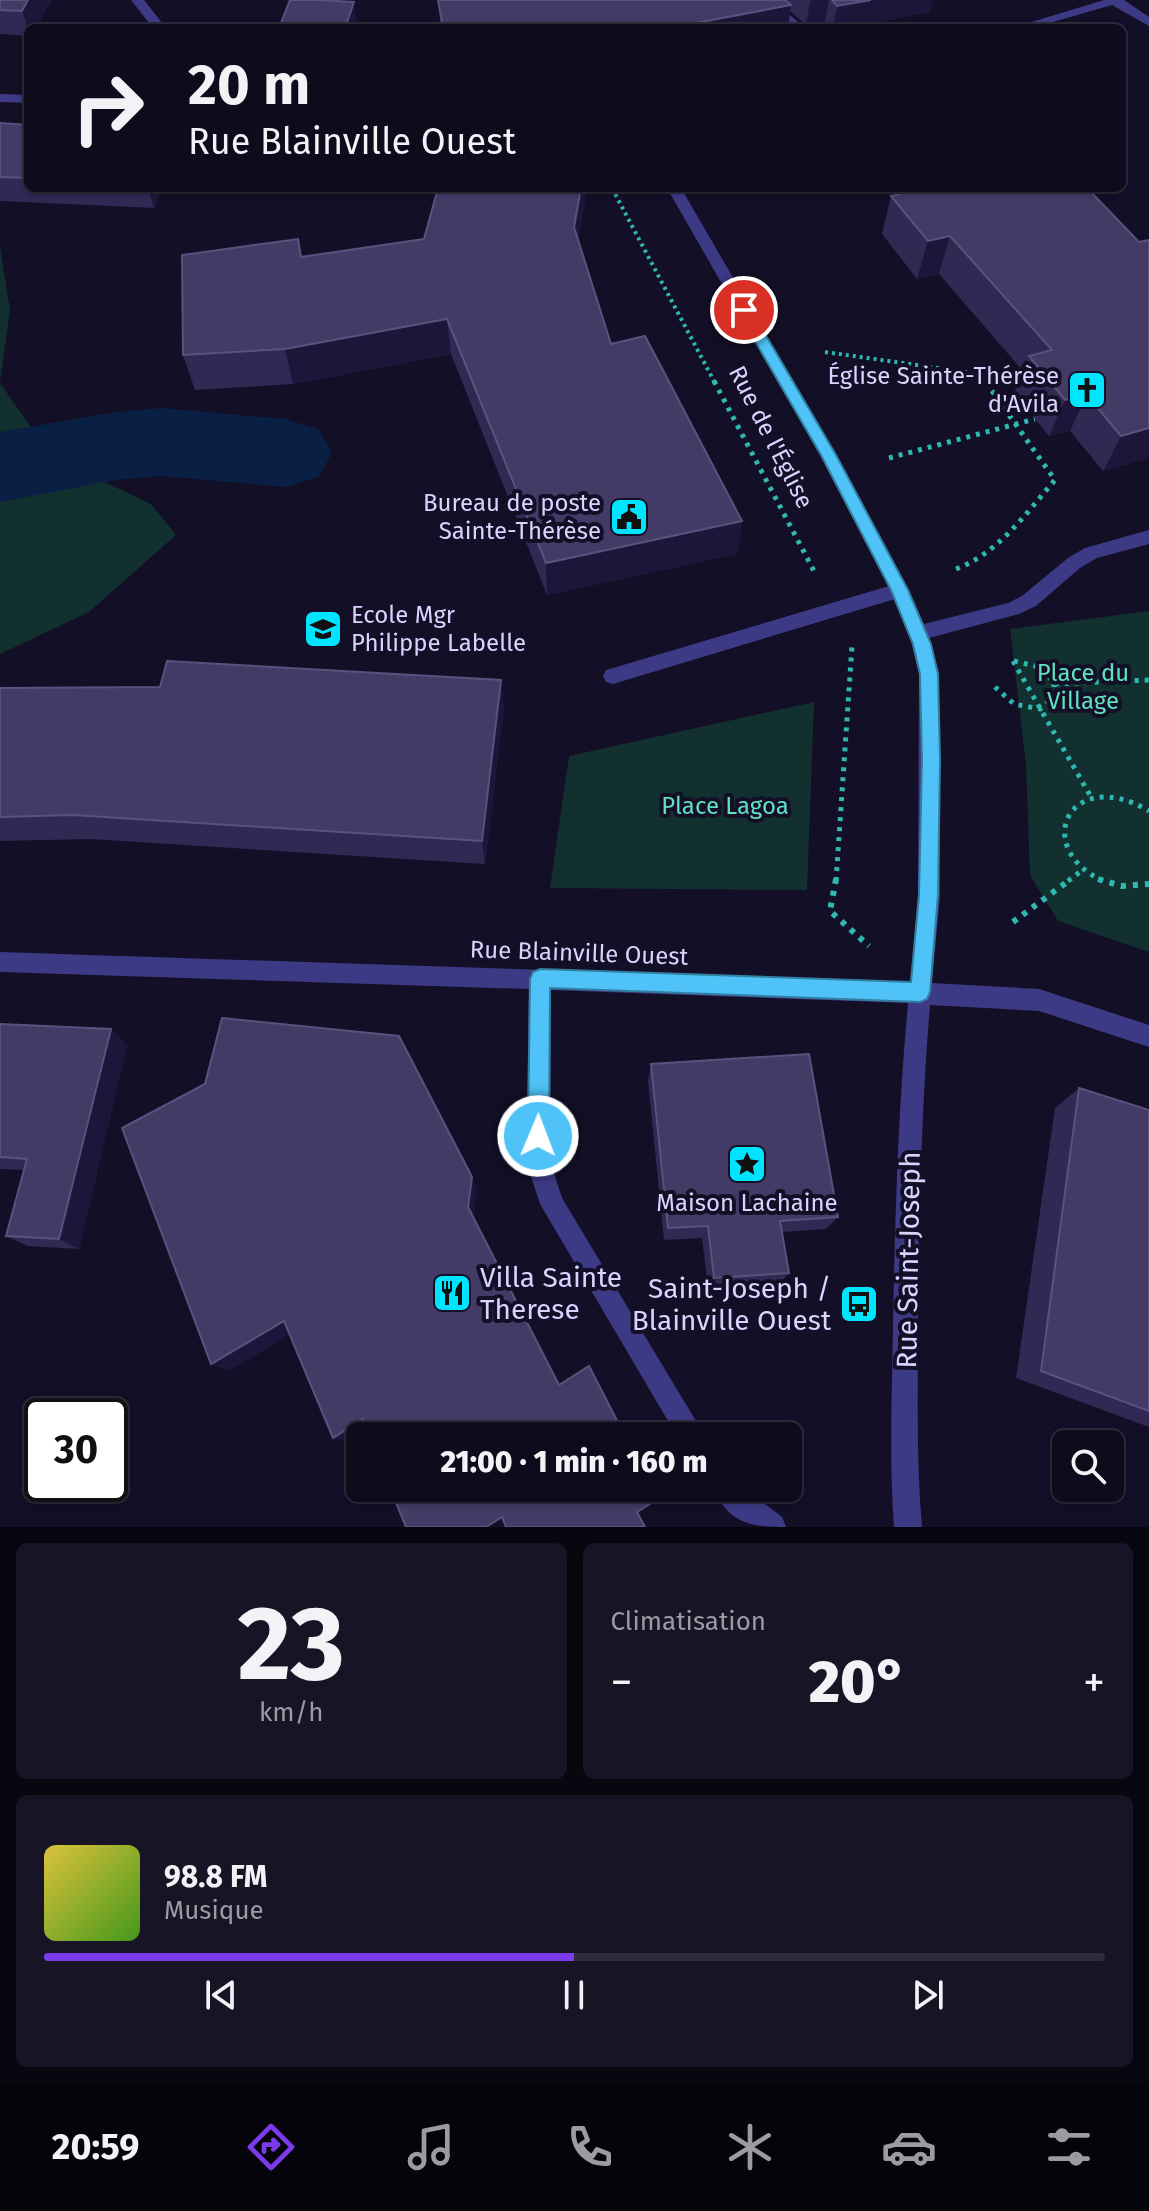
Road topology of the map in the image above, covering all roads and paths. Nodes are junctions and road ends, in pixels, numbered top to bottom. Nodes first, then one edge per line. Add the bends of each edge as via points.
1 (137, 0) edge
2 (764, 0) edge
3 (1114, 0) edge
4 (1149, 22) edge
5 (157, 24) edge
6 (794, 24) edge
7 (1032, 24) edge
8 (0, 98) edge
9 (24, 99) edge
10 (614, 192) edge
11 (676, 192) edge
12 (825, 352) dead end
13 (1035, 419) dead end
14 (1015, 424) junction
15 (889, 458) dead end
16 (1149, 537) edge
17 (956, 569) dead end
18 (819, 582) dead end
19 (900, 590) junction
20 (918, 633) junction
21 (852, 645) dead end
22 (613, 676) dead end
23 (1149, 680) edge
24 (1054, 684) junction
25 (995, 687) dead end
26 (1040, 709) junction
27 (1091, 797) junction
28 (1148, 809) edge
29 (1084, 869) junction
30 (1149, 884) edge
31 (830, 911) dead end
32 (1013, 922) dead end
33 (0, 962) edge
34 (540, 979) junction
35 (920, 992) junction
36 (1149, 1036) edge
37 (684, 1422) edge
38 (741, 1502) edge
39 (772, 1527) edge
40 (908, 1527) edge

1 - 5 street
2 - 6 street
3 - 4 street
3 - 7 street
8 - 9 street
10 - 18 path, Rue de l'Église
11 - 19 street, Rue de l'Église
12 - 14 path via 973,373 984,380
13 - 14 path
14 - 15 path
14 - 17 path via 1055,480 978,561
16 - 20 street via 1091,553 1012,609
19 - 20 street, Rue de l'Église
19 - 22 street
20 - 35 street, Rue de l'Église via 931,703 929,895
21 - 31 path via 838,869
23 - 24 path
24 - 26 path via 1053,698
24 - 26 path via 1041,666 1013,661
25 - 26 path via 1016,706
26 - 27 path
27 - 28 path via 1119,796
27 - 29 path via 1071,812 1065,827 1070,853
29 - 30 path via 1112,885
29 - 32 path
33 - 34 street, Rue Blainville Ouest
34 - 35 street, Rue Blainville Ouest
34 - 37 street via 538,1161 544,1183
35 - 36 street, Rue Blainville Ouest via 1039,1000
35 - 40 street, Rue Saint-Joseph via 907,1209
38 - 39 street

